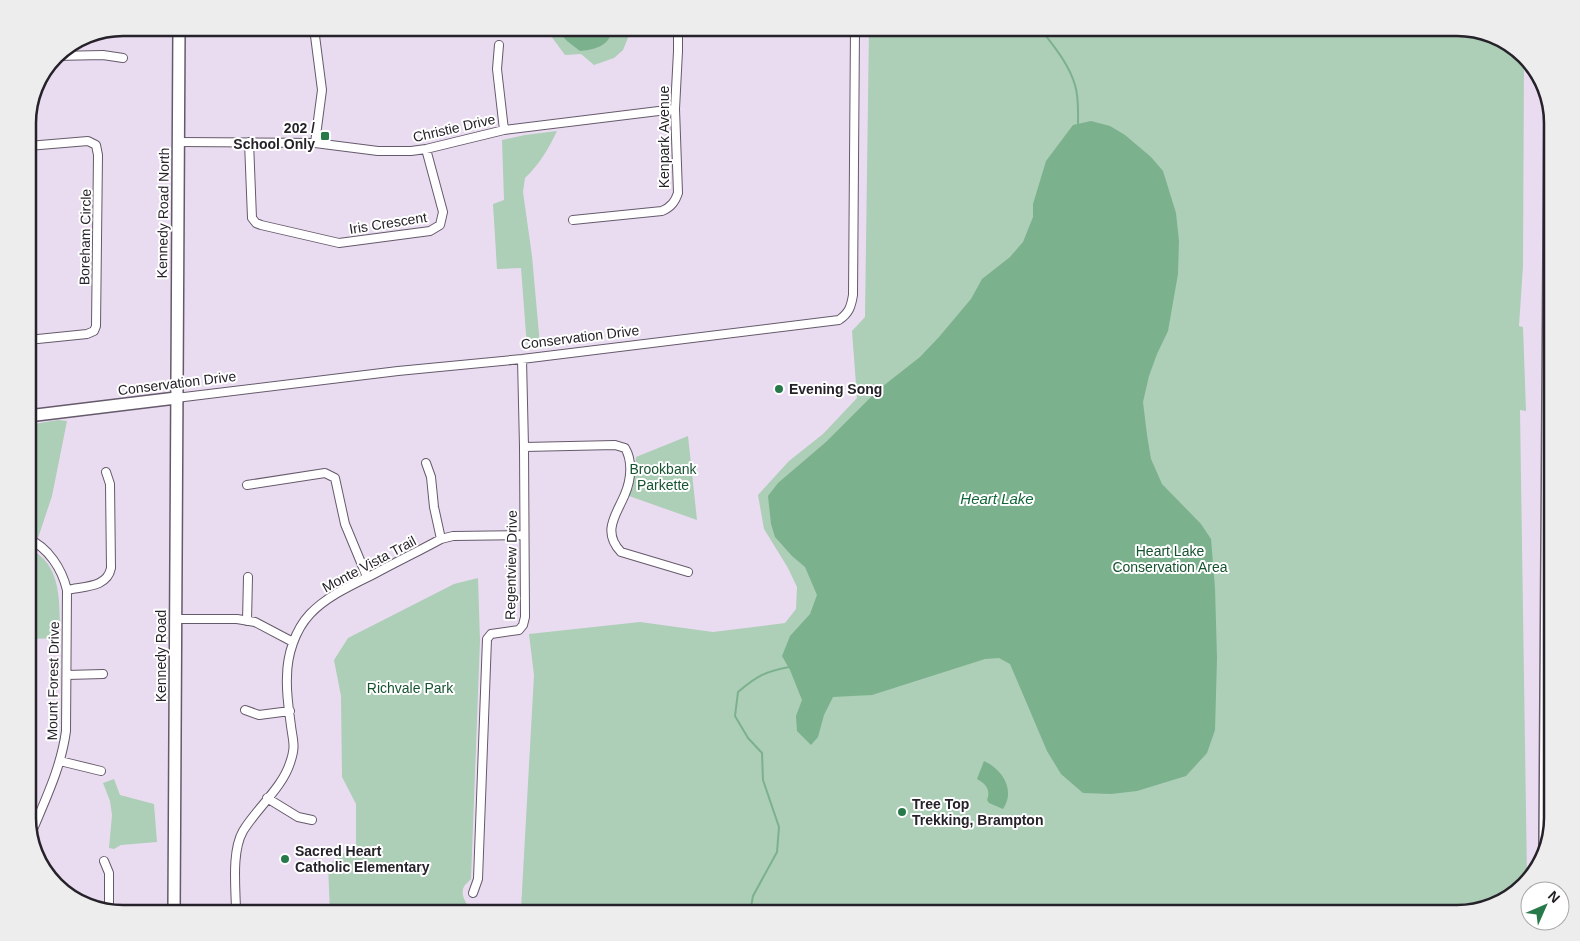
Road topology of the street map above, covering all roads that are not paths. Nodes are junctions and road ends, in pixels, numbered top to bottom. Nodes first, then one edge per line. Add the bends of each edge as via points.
1 (179, 36) edge
2 (315, 36) edge
3 (678, 36) edge
4 (855, 36) edge
5 (499, 44) dead end
6 (69, 56) edge
7 (123, 58) dead end
8 (675, 108) junction
9 (504, 130) junction
10 (178, 142) junction
11 (249, 142) junction
12 (315, 143) junction
13 (36, 145) edge
14 (426, 149) junction
15 (573, 220) dead end
16 (36, 339) edge
17 (522, 359) junction
18 (176, 398) junction
19 (36, 415) edge
20 (524, 448) junction
21 (426, 463) dead end
22 (106, 472) dead end
23 (247, 485) dead end
24 (524, 535) junction
25 (441, 539) junction
26 (36, 544) edge
27 (688, 572) dead end
28 (248, 577) dead end
29 (368, 577) junction
30 (67, 590) junction
31 (176, 619) junction
32 (247, 621) junction
33 (293, 642) junction
34 (103, 674) dead end
35 (67, 675) junction
36 (245, 710) dead end
37 (290, 712) junction
38 (60, 761) junction
39 (101, 771) dead end
40 (267, 798) junction
41 (312, 820) dead end
42 (36, 822) edge
43 (104, 861) dead end
44 (474, 893) dead end
45 (109, 903) edge
46 (174, 905) edge
47 (236, 905) edge

1 - 10 main road, Kennedy Road North
2 - 12 street via 322,90
3 - 8 street, Kenpark Avenue
4 - 17 street, Conservation Drive via 853,296 848,314 839,320 822,323
5 - 9 street via 497,69
6 - 7 street
8 - 9 street, Christie Drive
8 - 15 street, Kenpark Avenue via 678,193 669,208
9 - 14 street, Christie Drive
10 - 11 street, Christie Drive
10 - 18 main road, Kennedy Road North
11 - 12 street, Christie Drive
11 - 14 street, Iris Crescent via 252,218 256,223 340,243 430,231 440,224 443,212
12 - 14 street, Christie Drive via 378,151
13 - 16 street, Boreham Circle via 88,141 96,145 98,164 96,326 88,334
17 - 18 street, Conservation Drive
17 - 20 street, Regentview Drive
18 - 19 main road, Conservation Drive
18 - 31 main road, Kennedy Road
20 - 24 street, Regentview Drive
20 - 27 street via 615,445 625,448 630,468 625,494 612,528 615,544 621,552
21 - 25 street
22 - 30 street via 110,484 109,575 99,584
23 - 29 street via 325,473 335,478 345,524
24 - 25 street, Monte Vista Trail
24 - 44 street, Regentview Drive via 523,625 513,632 491,634 488,639 478,879
25 - 29 street, Monte Vista Trail
26 - 30 street, Mount Forest Drive via 54,560
28 - 32 street
29 - 33 street, Monte Vista Trail via 318,606 305,620
30 - 35 street, Mount Forest Drive
31 - 32 street
31 - 46 main road, Kennedy Road
32 - 33 street
33 - 37 street, Monte Vista Trail via 287,675
34 - 35 street
35 - 38 street, Mount Forest Drive via 66,732
36 - 37 street via 259,715
37 - 40 street, Monte Vista Trail via 294,741 291,761 280,784
38 - 39 street
38 - 42 street, Mount Forest Drive
40 - 41 street via 298,817
40 - 47 street, Monte Vista Trail via 238,843
43 - 45 street via 110,873

